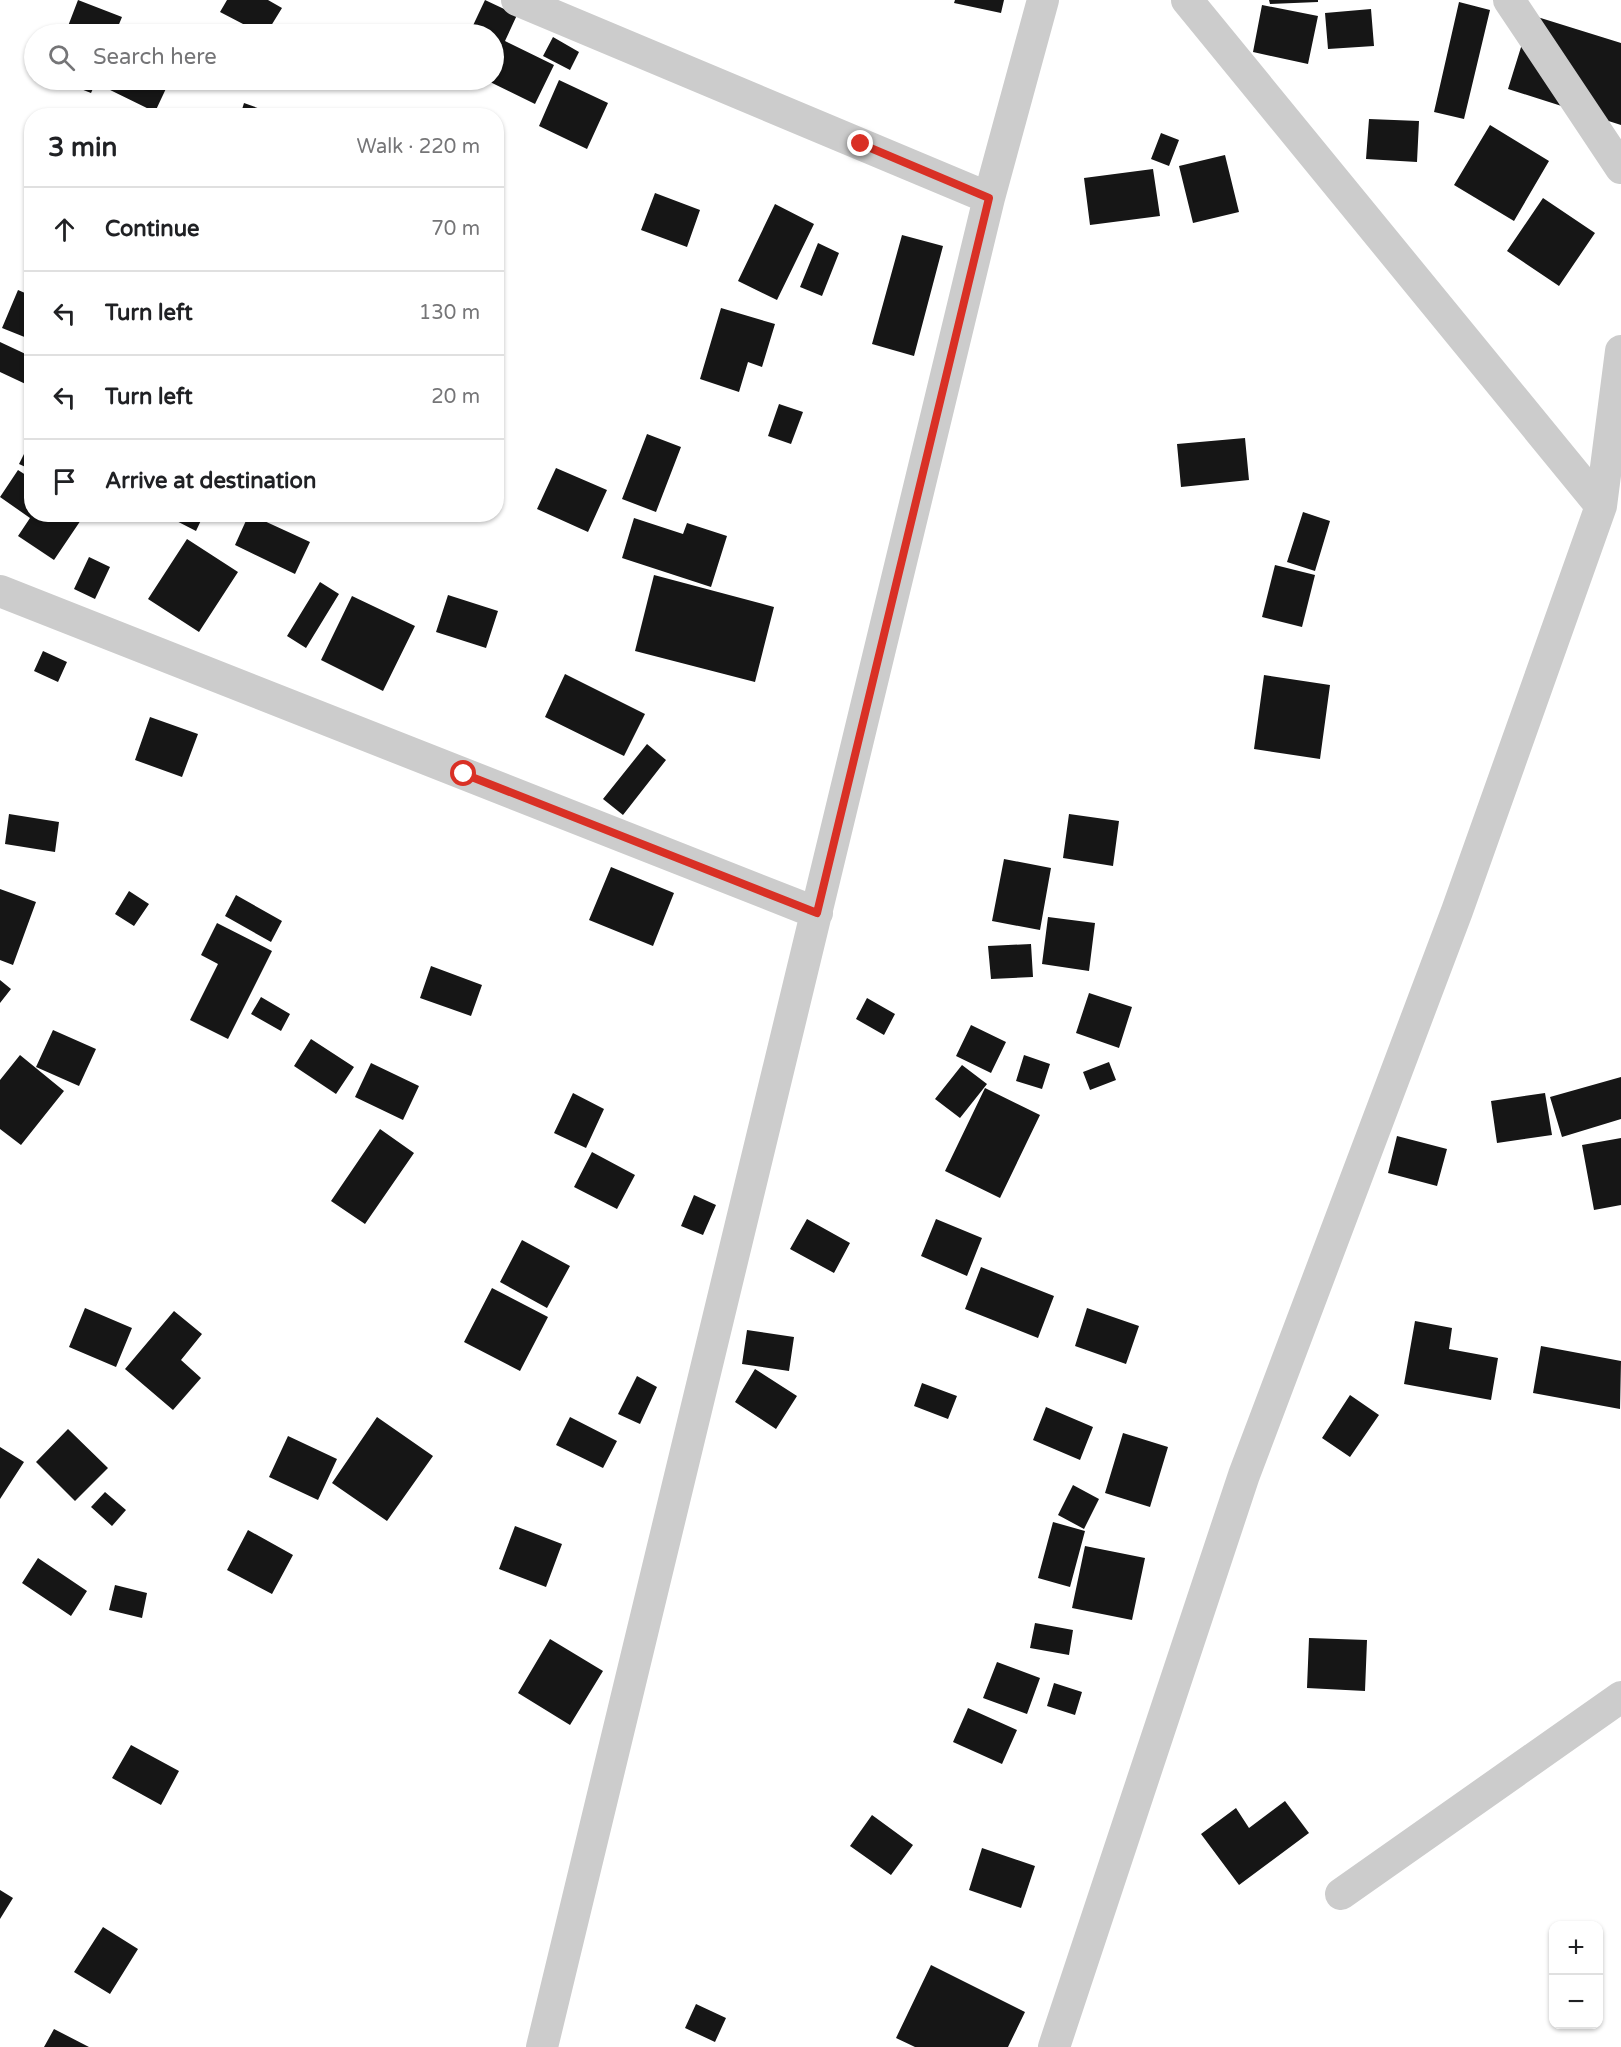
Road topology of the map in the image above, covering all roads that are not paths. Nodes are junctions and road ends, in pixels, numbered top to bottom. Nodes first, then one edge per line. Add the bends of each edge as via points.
1 (517, 0) edge
2 (1042, 0) edge
3 (1187, 0) edge
4 (1509, 0) edge
5 (1621, 168) edge
6 (989, 198) junction
7 (1621, 358) edge
8 (1601, 506) junction
9 (0, 591) edge
10 (817, 913) junction
11 (1621, 1697) edge
12 (1341, 1894) dead end
13 (542, 2047) edge
14 (1054, 2047) edge

1 - 6 street
2 - 6 street
3 - 8 street
4 - 5 street
6 - 10 street
7 - 8 street
8 - 14 street via 1457,911 1244,1475
9 - 10 street
10 - 13 street
11 - 12 street

